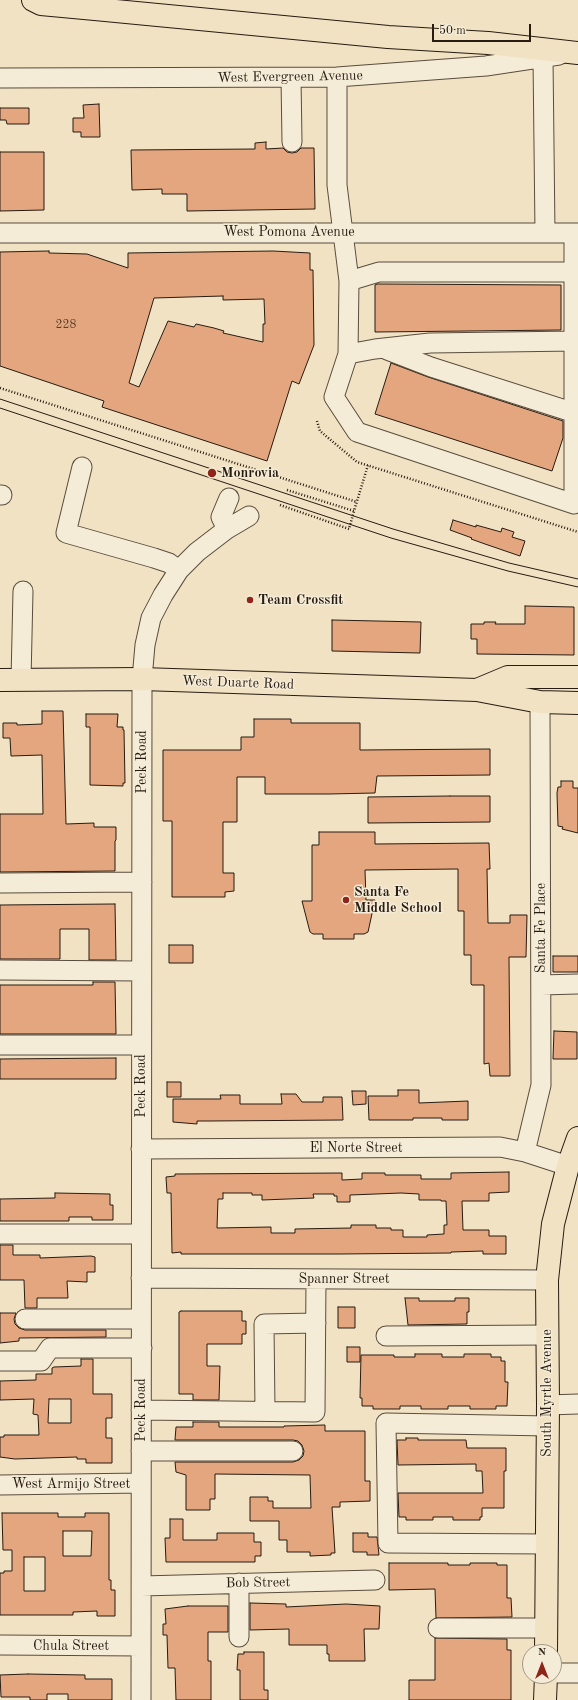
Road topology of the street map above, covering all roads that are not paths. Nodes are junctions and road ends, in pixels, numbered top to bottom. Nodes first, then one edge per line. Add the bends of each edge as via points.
1 (33, 0) edge
2 (578, 53) edge
3 (542, 58) junction
4 (337, 77) junction
5 (0, 78) edge
6 (291, 78) junction
7 (292, 142) dead end
8 (342, 232) junction
9 (0, 233) edge
10 (544, 233) junction
11 (576, 233) edge
12 (574, 272) junction
13 (349, 281) junction
14 (575, 341) junction
15 (382, 348) junction
16 (348, 354) junction
17 (575, 413) junction
18 (82, 467) dead end
19 (228, 498) dead end
20 (249, 516) dead end
21 (227, 530) junction
22 (179, 570) junction
23 (22, 591) dead end
24 (578, 677) edge
25 (142, 679) junction
26 (10, 680) edge
27 (477, 690) junction
28 (540, 702) junction
29 (578, 703) edge
30 (142, 882) junction
31 (0, 883) edge
32 (0, 970) edge
33 (142, 971) junction
34 (578, 984) edge
35 (541, 985) junction
36 (0, 1045) edge
37 (142, 1046) junction
38 (578, 1138) edge
39 (142, 1149) junction
40 (525, 1152) junction
41 (568, 1166) junction
42 (0, 1234) edge
43 (141, 1234) junction
44 (141, 1278) junction
45 (316, 1279) junction
46 (547, 1280) junction
47 (25, 1319) dead end
48 (141, 1320) junction
49 (316, 1323) junction
50 (547, 1335) junction
51 (386, 1336) dead end
52 (142, 1348) junction
53 (0, 1361) edge
54 (578, 1404) edge
55 (141, 1410) junction
56 (265, 1411) junction
57 (548, 1415) junction
58 (141, 1451) junction
59 (292, 1451) dead end
60 (141, 1484) junction
61 (0, 1485) edge
62 (547, 1544) junction
63 (375, 1580) dead end
64 (239, 1583) junction
65 (141, 1586) junction
66 (438, 1628) dead end
67 (546, 1628) junction
68 (239, 1637) dead end
69 (546, 1644) edge
70 (0, 1645) edge
71 (141, 1646) junction
72 (562, 1673) edge
73 (578, 1673) edge
74 (546, 1684) edge
75 (141, 1700) edge
76 (545, 1700) edge

1 - 2 main road via 41,4
2 - 3 street, West Evergreen Avenue
3 - 4 street, West Evergreen Avenue via 486,66
3 - 10 street
4 - 6 street, West Evergreen Avenue
4 - 8 street via 337,185
5 - 6 street, West Evergreen Avenue
6 - 7 street
8 - 9 street, West Pomona Avenue
8 - 10 street, West Pomona Avenue
8 - 13 street
10 - 11 street, West Pomona Avenue
11 - 12 street
12 - 13 street via 379,272
12 - 14 street
13 - 16 street
14 - 15 street via 430,343
14 - 17 street
15 - 16 street
15 - 17 street via 430,367
16 - 17 street via 334,397 357,432 574,504
18 - 22 street via 66,533 154,558
19 - 21 street via 221,517
20 - 21 street, Peck Road
21 - 22 street, Peck Road via 197,552
22 - 25 street, Peck Road via 151,618
23 - 26 street
24 - 27 main road, West Duarte Road via 508,677
25 - 26 main road, West Duarte Road
25 - 27 main road, West Duarte Road
25 - 30 street, Peck Road
27 - 28 main road, West Duarte Road
28 - 29 main road, West Duarte Road
28 - 35 street, Santa Fe Place
30 - 31 street
30 - 33 street, Peck Road
32 - 33 street
33 - 37 street, Peck Road
34 - 35 street
35 - 40 street, Santa Fe Place via 541,1085
36 - 37 street
37 - 39 street, Peck Road
38 - 41 main road, South Myrtle Avenue
39 - 40 street, El Norte Street via 500,1147
39 - 43 street, Peck Road
40 - 41 street, El Norte Street
41 - 46 main road, South Myrtle Avenue via 553,1224
42 - 43 street
43 - 44 street, Peck Road
44 - 45 street, Spanner Street
44 - 48 street, Peck Road
45 - 46 street, Spanner Street
45 - 49 street
46 - 50 main road, South Myrtle Avenue
47 - 48 street
48 - 52 street, Peck Road
49 - 56 street via 264,1324
49 - 56 street via 315,1412
50 - 51 street
50 - 57 main road, South Myrtle Avenue
52 - 53 street via 50,1348 41,1361
52 - 55 street, Peck Road
54 - 57 street
55 - 56 street
55 - 58 street, Peck Road
57 - 62 main road, South Myrtle Avenue
57 - 62 street via 386,1423 388,1543
58 - 59 street
58 - 60 street, Peck Road
60 - 61 street, West Armijo Street
60 - 65 street, Peck Road
62 - 67 main road, South Myrtle Avenue
63 - 64 street, Bob Street
64 - 65 street, Bob Street
64 - 68 street
65 - 71 street, Peck Road
66 - 67 street
67 - 69 main road, South Myrtle Avenue
70 - 71 street, Chula Street
71 - 75 street, Peck Road
72 - 73 street
74 - 76 main road

